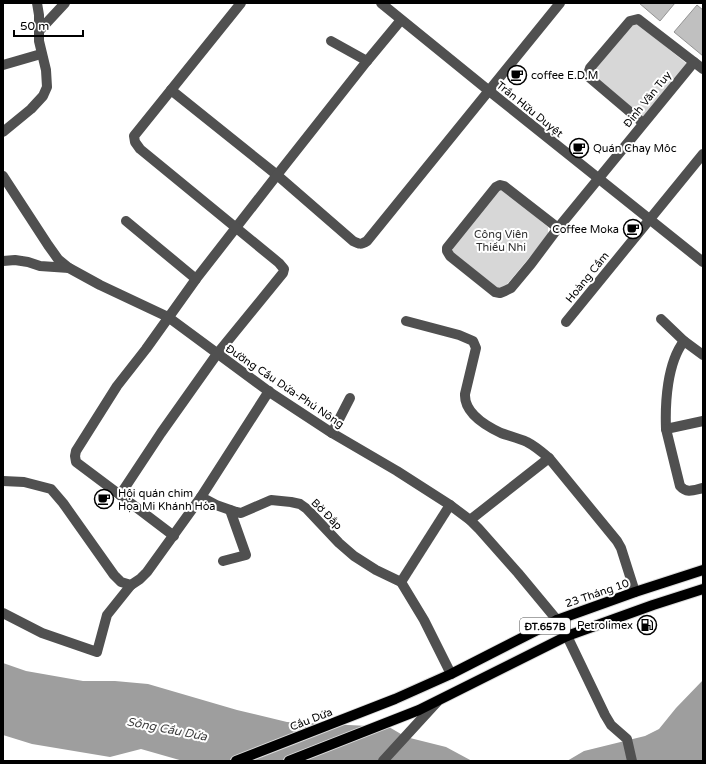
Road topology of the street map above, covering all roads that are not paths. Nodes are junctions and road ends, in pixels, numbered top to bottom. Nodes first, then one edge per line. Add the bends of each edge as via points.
1 (37, 3) edge
2 (65, 3) edge
3 (240, 3) edge
4 (381, 3) edge
5 (560, 3) edge
6 (401, 20) junction
7 (39, 31) junction
8 (331, 41) dead end
9 (41, 54) junction
10 (367, 61) junction
11 (694, 62) junction
12 (3, 66) edge
13 (703, 69) edge
14 (171, 90) junction
15 (488, 90) junction
16 (643, 123) junction
17 (3, 132) edge
18 (703, 154) edge
19 (277, 175) junction
20 (3, 176) edge
21 (599, 179) junction
22 (650, 218) junction
23 (126, 221) dead end
24 (235, 227) junction
25 (558, 228) junction
26 (3, 261) edge
27 (703, 262) edge
28 (69, 268) junction
29 (196, 279) junction
30 (168, 317) junction
31 (661, 319) dead end
32 (406, 321) dead end
33 (566, 322) dead end
34 (684, 341) junction
35 (216, 354) junction
36 (703, 356) edge
37 (269, 391) junction
38 (350, 398) dead end
39 (703, 421) edge
40 (666, 429) junction
41 (332, 433) junction
42 (549, 458) junction
43 (3, 481) edge
44 (703, 488) edge
45 (120, 495) junction
46 (201, 497) junction
47 (450, 505) junction
48 (230, 510) junction
49 (470, 520) junction
50 (174, 536) junction
51 (224, 561) dead end
52 (703, 570) edge
53 (402, 582) junction
54 (131, 585) junction
55 (703, 589) edge
56 (635, 592) junction
57 (3, 613) edge
58 (557, 620) junction
59 (568, 636) junction
60 (451, 674) junction
61 (395, 699) joint
62 (438, 700) junction
63 (236, 761) edge
64 (289, 761) edge
65 (383, 761) edge
66 (632, 761) edge

1 - 7 street
2 - 7 street
3 - 14 street
4 - 6 street, Trần Hữu Duyệt
5 - 15 street
6 - 10 street
6 - 15 street, Trần Hữu Duyệt
7 - 9 street
8 - 10 street
9 - 12 street
9 - 17 street via 46,70 47,87 31,109
10 - 19 street
11 - 13 street
11 - 16 street, Đinh Văn Tuy
11 - 16 street via 638,19 634,19 590,68 590,78
14 - 19 street
14 - 24 street via 134,136 135,142 140,149
15 - 19 street via 363,243 353,241
15 - 21 street, Trần Hữu Duyệt
16 - 21 street, Đinh Văn Tuy
18 - 22 street, Hoàng Cầm
19 - 24 street
20 - 28 street, Đường Cầu Dứa-Phú Nông via 58,259
21 - 22 street, Trần Hữu Duyệt
21 - 25 street, Đinh Văn Tuy
22 - 27 street, Trần Hữu Duyệt
22 - 33 street, Hoàng Cầm
23 - 29 street
24 - 29 street
24 - 35 street via 279,262 284,269
25 - 25 street, Đinh Văn Tuy via 531,264 505,292 496,292 447,251 500,185
26 - 28 street
28 - 30 street, Đường Cầu Dứa-Phú Nông
29 - 30 street
30 - 35 street, Đường Cầu Dứa-Phú Nông
30 - 45 street via 117,386 76,451 76,462
31 - 34 street
32 - 42 street via 473,341 476,348 464,394 470,411 488,426 528,442
34 - 36 street
34 - 40 street via 676,355 667,391
35 - 37 street, Đường Cầu Dứa-Phú Nông
35 - 45 street
37 - 41 street, Đường Cầu Dứa-Phú Nông
37 - 46 street
38 - 41 street
39 - 40 street
40 - 44 street via 680,486 689,492
41 - 47 street, Đường Cầu Dứa-Phú Nông
42 - 49 street
42 - 56 street via 617,541
43 - 54 street via 24,482 50,489 63,502 114,575 121,582
45 - 50 street
46 - 48 street, Bờ Đắp
46 - 50 street
47 - 49 street, Đường Cầu Dứa-Phú Nông
47 - 53 street
48 - 51 street via 246,555
48 - 53 street, Bờ Đắp via 241,512 271,500 300,504 354,556
49 - 58 street, Đường Cầu Dứa-Phú Nông
50 - 54 street via 147,572
52 - 56 main road, 23 Tháng 10 / ĐT.657B
53 - 60 street
54 - 57 street via 107,615 97,652 42,633
55 - 59 main road, ĐT.657B
56 - 58 main road, 23 Tháng 10 / ĐT.657B
58 - 59 main road
58 - 60 main road, 23 Tháng 10 / ĐT.657B
59 - 62 main road, ĐT.657B
59 - 66 street via 605,715 627,739
60 - 61 main road, 23 Tháng 10 / ĐT.657B
61 - 63 main road, Cầu Dứa / ĐT.657B
62 - 64 main road, ĐT.657B via 402,717
62 - 65 street

